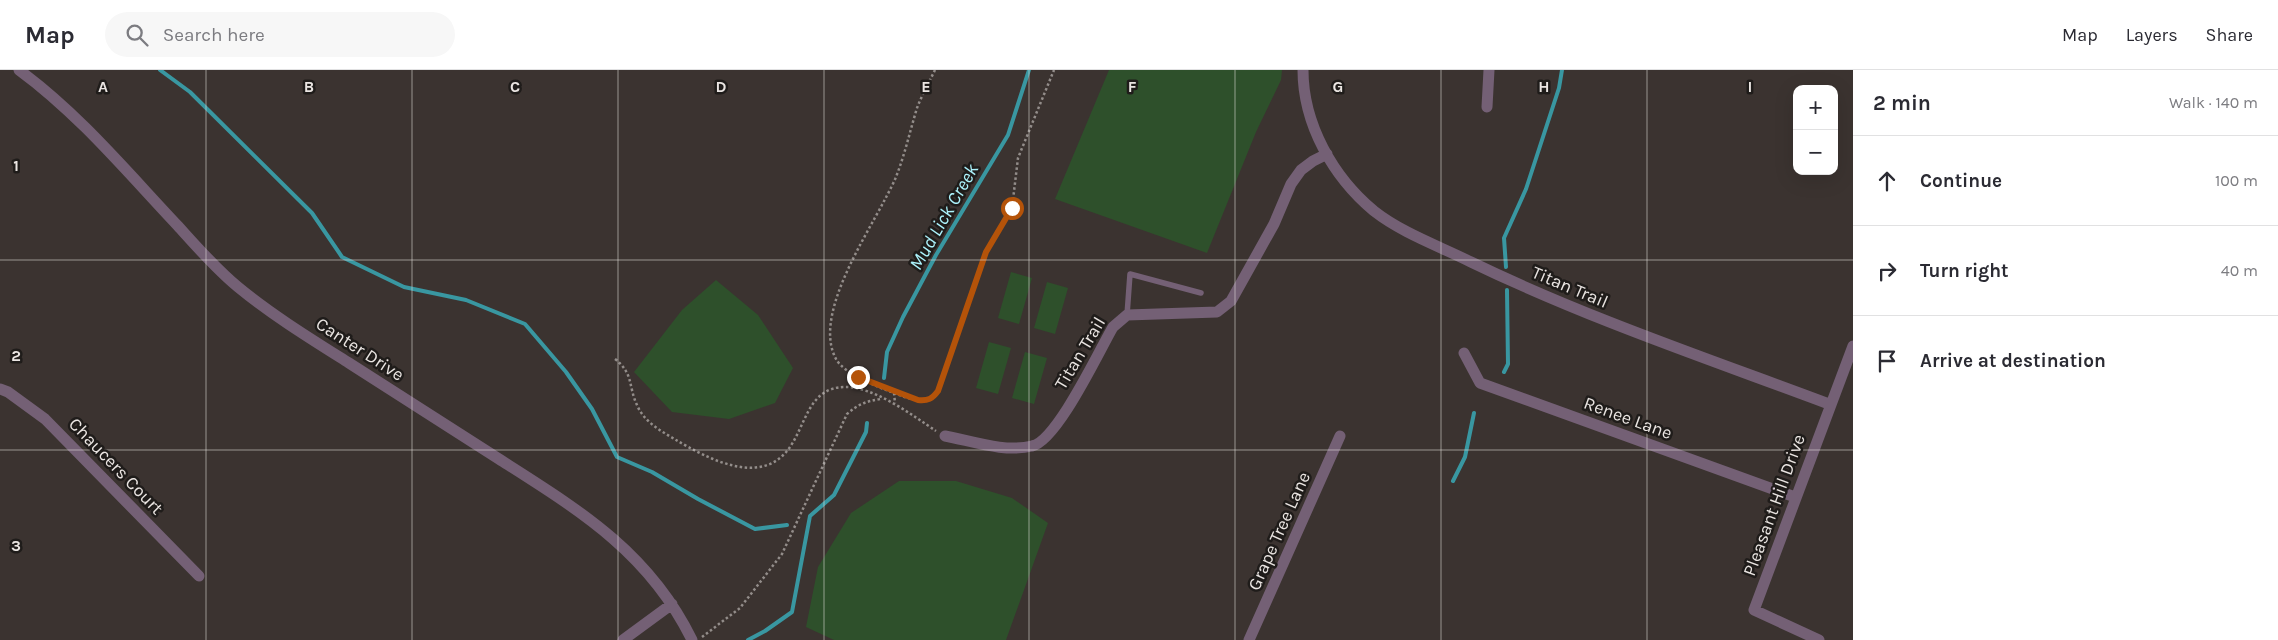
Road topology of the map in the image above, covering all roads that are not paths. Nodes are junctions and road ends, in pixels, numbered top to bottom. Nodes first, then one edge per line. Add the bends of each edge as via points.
1 (19, 70) edge
2 (1303, 70) edge
3 (1489, 70) edge
4 (1487, 107) dead end
5 (1327, 154) junction
6 (1202, 293) dead end
7 (1127, 315) junction
8 (1853, 346) edge
9 (1464, 353) dead end
10 (0, 389) edge
11 (1830, 404) junction
12 (945, 436) road end
13 (1340, 436) dead end
14 (1795, 498) junction
15 (199, 576) dead end
16 (672, 604) junction
17 (623, 640) edge
18 (692, 640) edge
19 (1249, 640) edge
20 (1819, 640) edge

1 - 16 street, Canter Drive via 76,116 204,255 238,287 290,325 560,498 622,545
2 - 5 street, Titan Trail via 1311,121
3 - 4 street
5 - 7 street, Titan Trail via 1301,170 1291,184 1274,224 1231,301 1217,312
5 - 11 street, Titan Trail via 1357,195 1393,224 1573,309
6 - 7 lane via 1130,274
7 - 12 street, Titan Trail via 1113,327 1058,424 1045,439 1033,446 1004,447
8 - 11 street, Pleasant Hill Drive
9 - 14 street, Renee Lane via 1480,383
10 - 15 street, Chaucers Court via 45,419
11 - 14 street, Pleasant Hill Drive
13 - 19 street, Grape Tree Lane
14 - 20 street, Pleasant Hill Drive via 1754,610
16 - 17 street
16 - 18 street, Canter Drive

